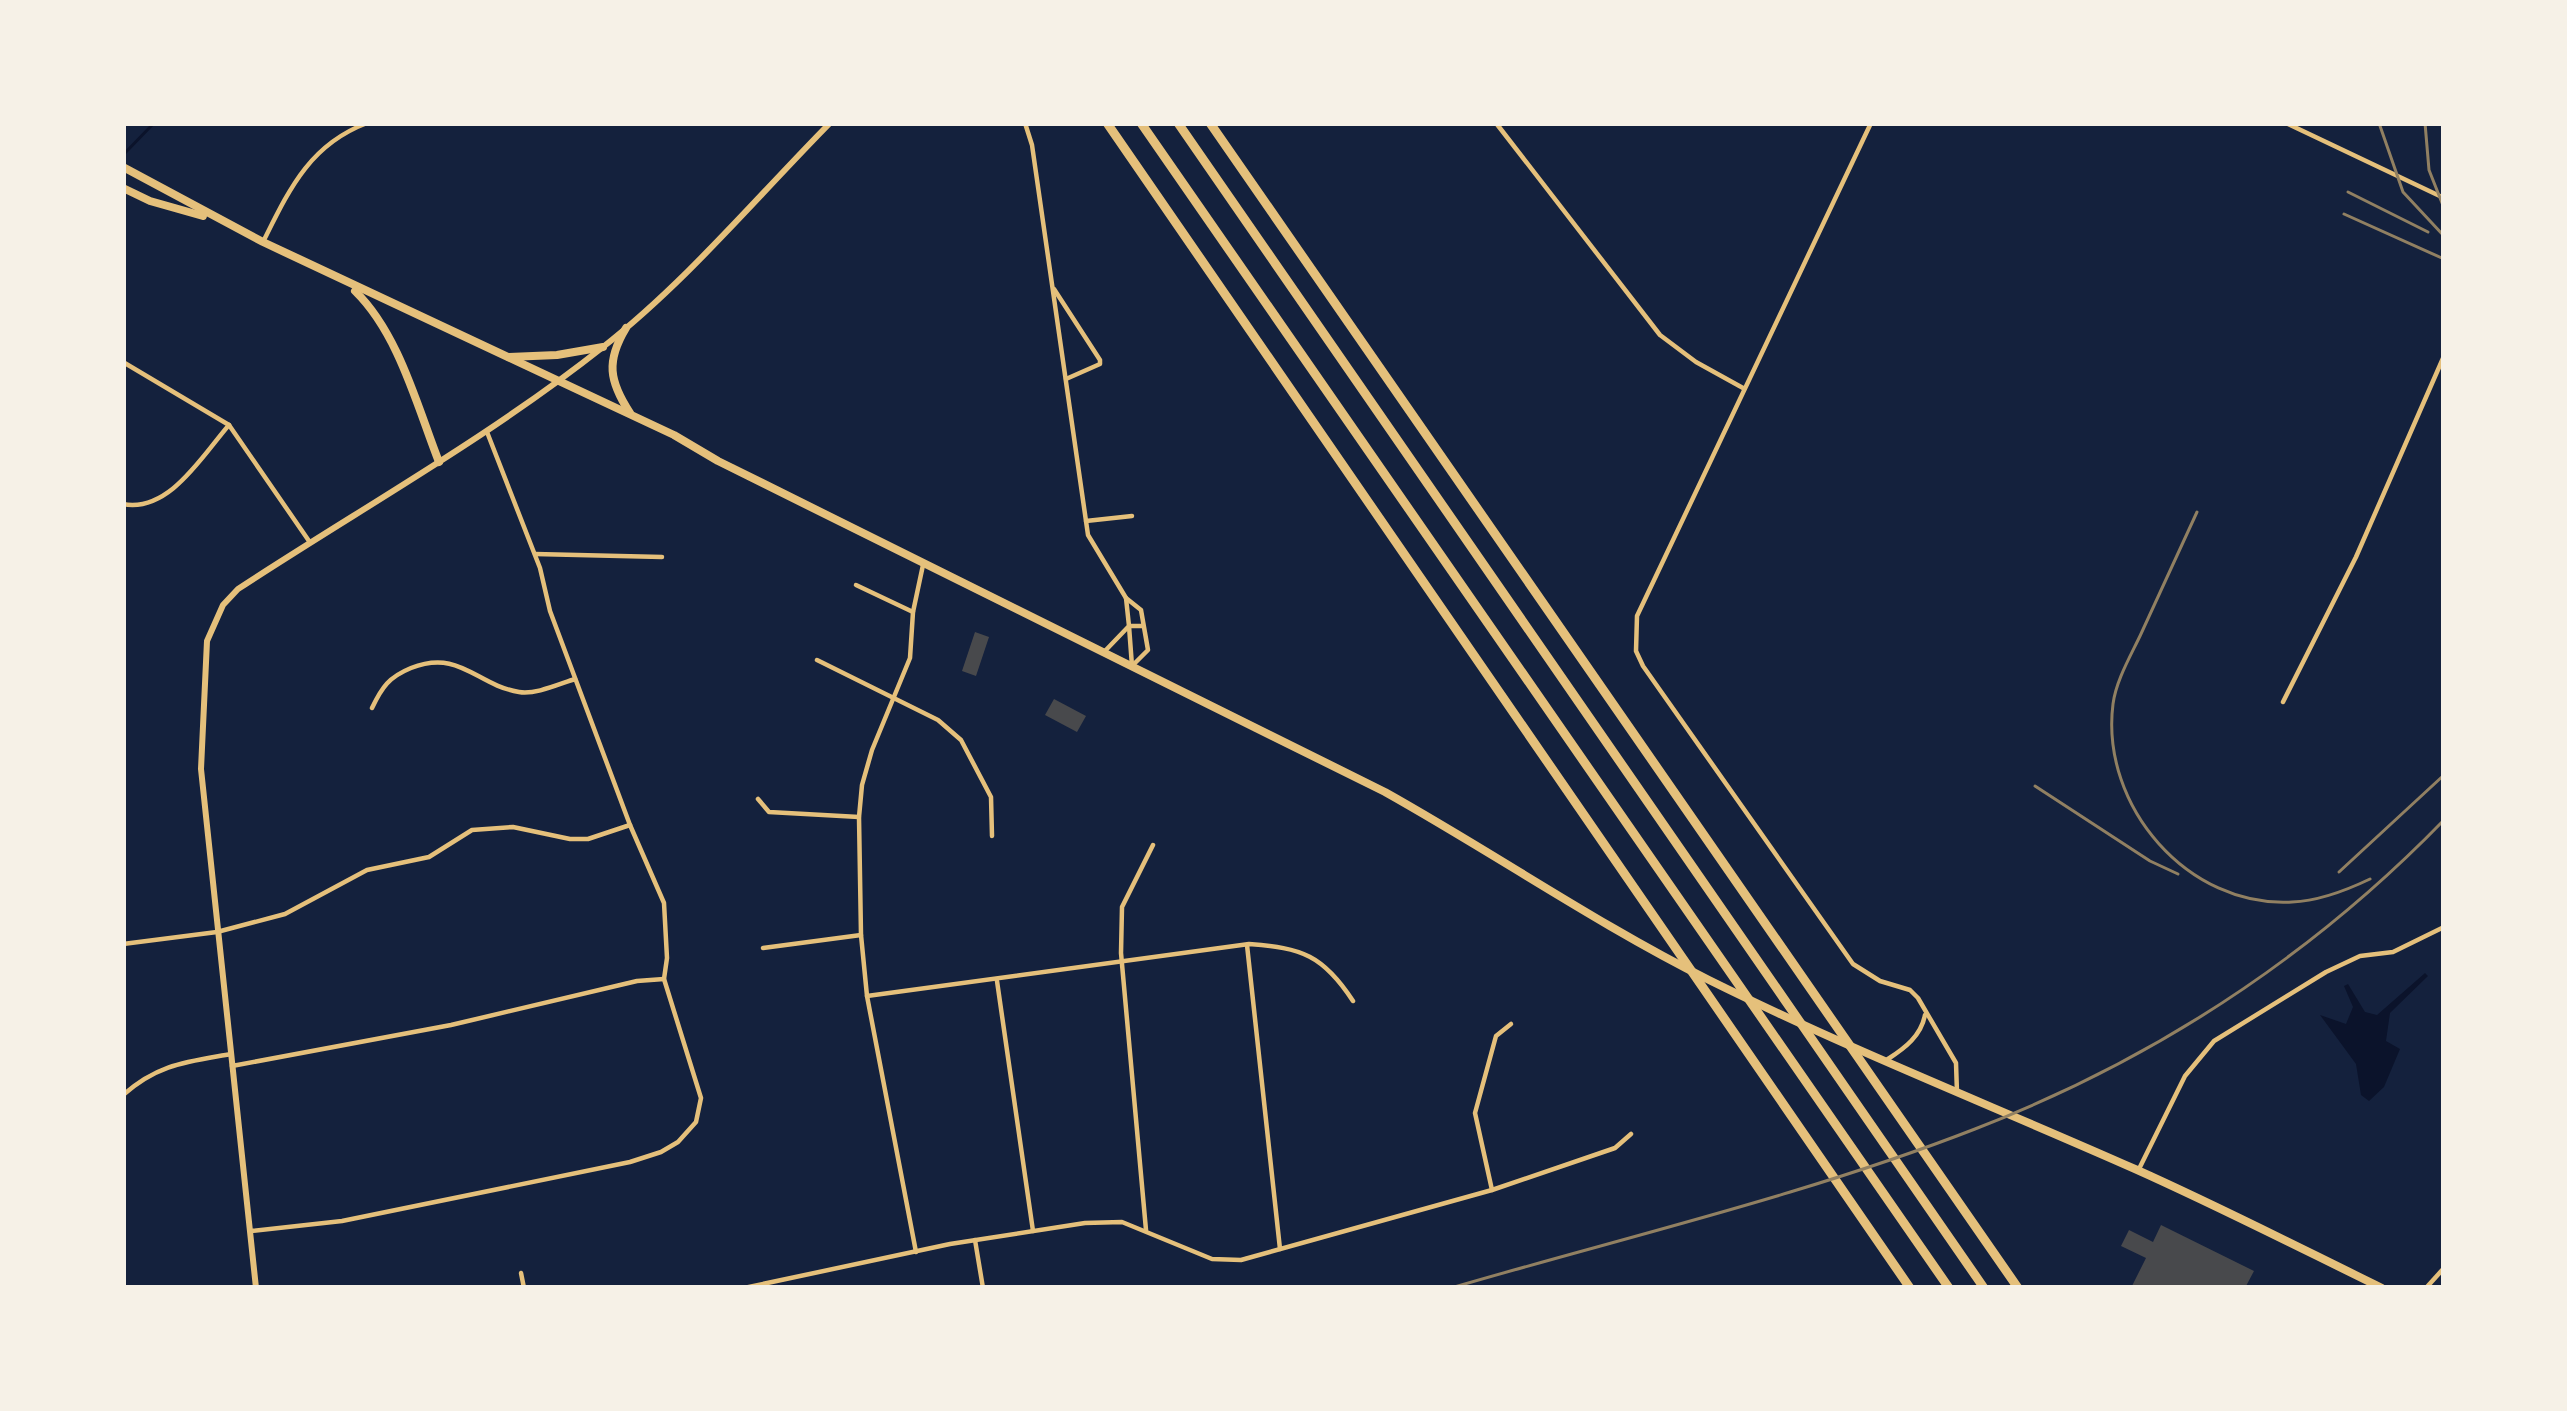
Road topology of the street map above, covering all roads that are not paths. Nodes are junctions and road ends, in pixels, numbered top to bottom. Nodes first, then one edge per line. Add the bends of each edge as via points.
1 (367, 123) edge
2 (830, 123) edge
3 (1025, 123) edge
4 (1108, 123) edge
5 (1141, 123) edge
6 (1178, 123) edge
7 (1210, 123) edge
8 (1496, 123) edge
9 (1871, 123) edge
10 (2286, 123) edge
11 (124, 168) edge
12 (123, 188) edge
13 (2444, 198) edge
14 (216, 219) junction
15 (263, 242) junction
16 (340, 279) junction
17 (1053, 289) junction
18 (626, 328) junction
19 (603, 347) junction
20 (2444, 356) edge
21 (507, 358) junction
22 (123, 362) edge
23 (1066, 379) junction
24 (559, 380) junction
25 (1744, 389) junction
26 (631, 414) junction
27 (230, 425) junction
28 (487, 432) junction
29 (439, 462) junction
30 (123, 504) edge
31 (1132, 516) dead end
32 (1086, 521) junction
33 (309, 542) junction
34 (535, 554) junction
35 (662, 556) dead end
36 (924, 561) junction
37 (856, 585) dead end
38 (1126, 598) junction
39 (913, 612) junction
40 (1129, 626) junction
41 (1146, 626) junction
42 (1104, 652) junction
43 (817, 661) dead end
44 (1132, 666) junction
45 (574, 679) junction
46 (896, 699) junction
47 (2283, 701) dead end
48 (373, 707) dead end
49 (758, 800) dead end
50 (859, 817) junction
51 (630, 825) junction
52 (992, 836) dead end
53 (1153, 845) dead end
54 (2444, 928) edge
55 (217, 932) junction
56 (861, 935) junction
57 (123, 944) edge
58 (1247, 944) junction
59 (763, 948) dead end
60 (1122, 962) junction
61 (664, 979) junction
62 (997, 979) junction
63 (868, 996) junction
64 (1353, 1001) dead end
65 (1925, 1015) junction
66 (1511, 1024) dead end
67 (230, 1054) junction
68 (1884, 1061) junction
69 (232, 1066) junction
70 (1958, 1093) junction
71 (123, 1095) edge
72 (1631, 1135) dead end
73 (2138, 1171) junction
74 (1492, 1190) junction
75 (1146, 1230) junction
76 (251, 1231) junction
77 (1033, 1231) junction
78 (975, 1240) junction
79 (1280, 1250) junction
80 (916, 1252) junction
81 (2444, 1268) edge
82 (521, 1274) dead end
83 (256, 1288) edge
84 (524, 1288) edge
85 (744, 1288) edge
86 (983, 1288) edge
87 (1910, 1288) edge
88 (1949, 1288) edge
89 (1984, 1288) edge
90 (2018, 1288) edge
91 (2382, 1288) edge
92 (2426, 1288) edge

1 - 15 street via 344,132 296,175
2 - 18 street
3 - 17 street
4 - 87 highway
5 - 88 highway
6 - 89 highway
7 - 90 highway
8 - 25 street via 1660,335
9 - 25 street
10 - 13 street
11 - 14 main road
12 - 14 main road
14 - 15 main road
15 - 16 main road
16 - 21 main road
16 - 29 main road via 379,322
17 - 23 street
17 - 23 street via 1100,360
18 - 19 street
18 - 26 main road via 611,369
19 - 21 main road
19 - 24 street
20 - 47 street
21 - 24 main road
22 - 27 street
23 - 32 street
24 - 26 main road
24 - 28 street
25 - 65 street via 1637,616 1636,651 1853,964 1910,990
26 - 36 main road
27 - 30 street via 165,496 140,507
27 - 33 street
28 - 29 street
28 - 34 street
29 - 33 street
31 - 32 street
32 - 38 street
33 - 55 street via 238,589 207,641 201,769
34 - 35 street
34 - 45 street
36 - 39 street
36 - 42 main road
37 - 39 street
38 - 40 street
38 - 41 street
39 - 46 street
40 - 41 street
40 - 42 street
40 - 44 street
41 - 44 street via 1148,650
42 - 44 main road
43 - 46 street
44 - 68 main road via 1445,824 1628,938
45 - 48 street via 520,693 431,660 382,685
45 - 51 street
46 - 50 street via 872,750
46 - 52 street via 961,740 991,797
49 - 50 street via 770,812
50 - 56 street
51 - 55 street via 588,839 513,827 472,830 429,857 367,870 285,914
51 - 61 street via 664,903
53 - 60 street via 1122,907
54 - 73 street via 2326,972 2214,1041 2185,1076
55 - 57 street
55 - 67 street
56 - 59 street
56 - 63 street
58 - 60 street
58 - 64 street via 1293,947 1335,974
58 - 79 street
60 - 62 street
60 - 75 street
61 - 69 street
61 - 76 street via 701,1098 696,1122 678,1142 630,1162 342,1221
62 - 63 street
62 - 77 street
63 - 80 street
65 - 68 street via 1913,1039
65 - 70 street via 1955,1063
66 - 74 street via 1496,1036 1475,1113
67 - 69 street
67 - 71 street via 147,1074
68 - 70 main road
69 - 76 street
70 - 73 main road
72 - 74 street via 1615,1148
73 - 91 main road
74 - 79 street
75 - 77 street via 1122,1222
75 - 79 street via 1212,1259
76 - 83 street
77 - 78 street
78 - 80 street
78 - 86 street
80 - 85 street
81 - 92 street
82 - 84 street

